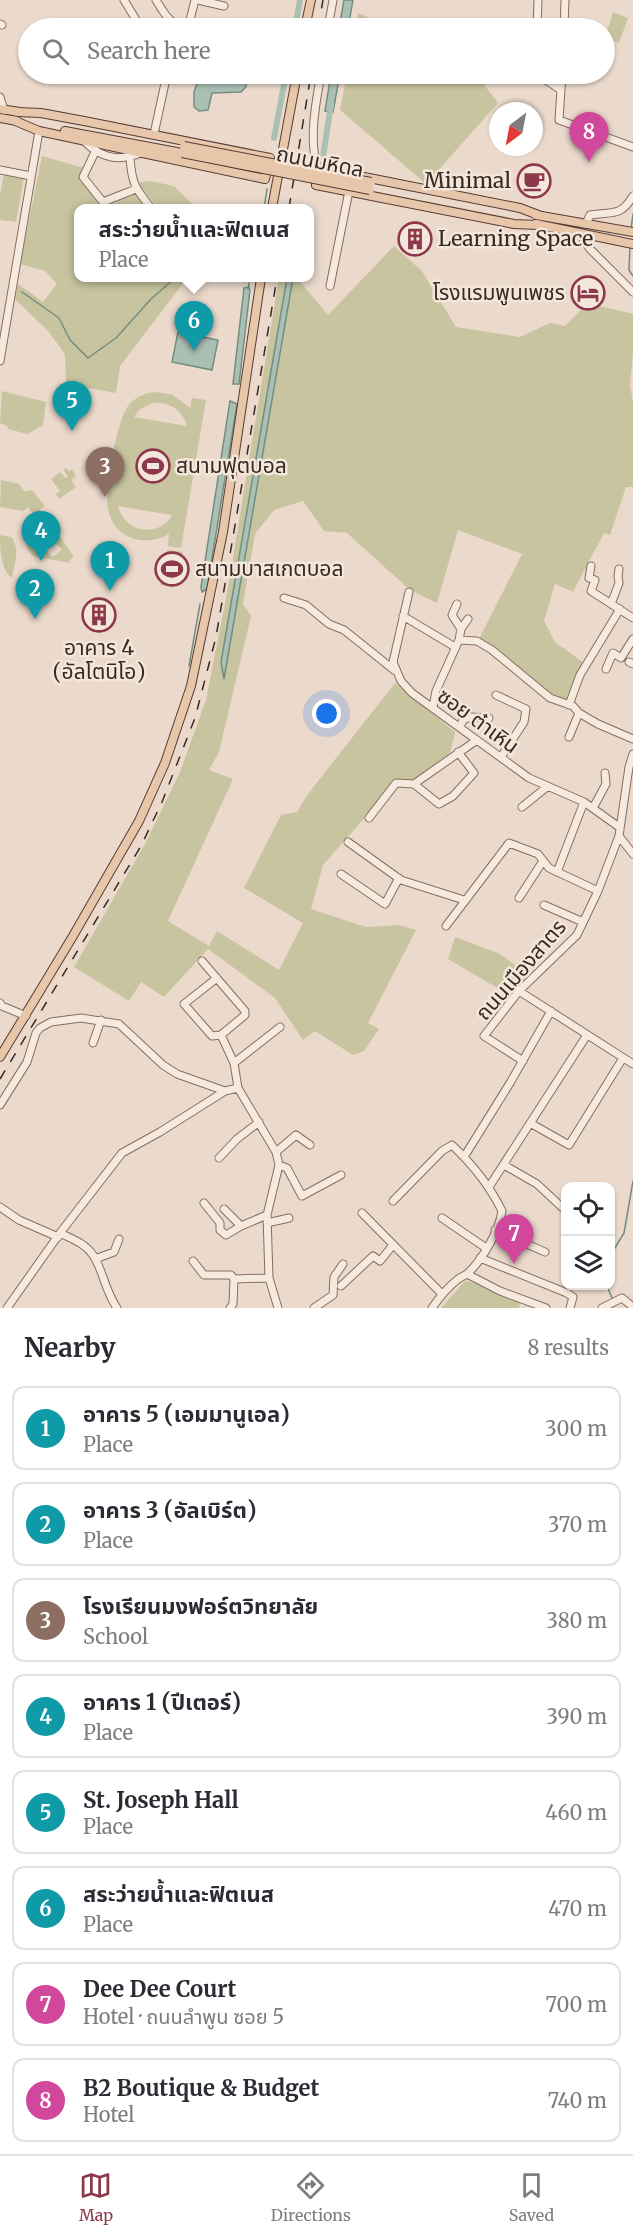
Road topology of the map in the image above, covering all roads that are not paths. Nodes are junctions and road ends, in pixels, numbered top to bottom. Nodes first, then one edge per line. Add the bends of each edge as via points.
1 (135, 0) edge
2 (156, 0) edge
3 (196, 0) edge
4 (310, 0) edge
5 (333, 0) edge
6 (538, 0) edge
7 (565, 0) edge
8 (126, 2) edge
9 (224, 6) dead end
10 (135, 18) edge
11 (168, 18) edge
12 (192, 18) edge
13 (307, 18) edge
14 (330, 18) edge
15 (537, 18) edge
16 (564, 18) edge
17 (165, 84) edge
18 (295, 84) edge
19 (319, 84) edge
20 (552, 84) edge
21 (561, 84) edge
22 (561, 90) junction
23 (0, 97) edge
24 (1, 112) edge
25 (15, 116) junction
26 (39, 130) junction
27 (154, 134) junction
28 (84, 141) junction
29 (633, 147) edge
30 (95, 152) junction
31 (143, 152) junction
32 (130, 158) junction
33 (270, 158) junction
34 (280, 159) junction
35 (315, 167) junction
36 (0, 170) edge
37 (31, 176) junction
38 (265, 178) junction
39 (276, 180) junction
40 (136, 189) junction
41 (349, 191) junction
42 (633, 196) edge
43 (148, 204) edge
44 (273, 204) edge
45 (540, 220) junction
46 (586, 224) junction
47 (633, 232) edge
48 (579, 233) junction
49 (633, 244) edge
50 (260, 282) edge
51 (330, 286) dead end
52 (633, 292) edge
53 (2, 332) edge
54 (0, 361) edge
55 (591, 566) dead end
56 (619, 569) dead end
57 (409, 592) dead end
58 (284, 598) dead end
59 (457, 604) dead end
60 (611, 604) junction
61 (620, 609) junction
62 (404, 616) junction
63 (633, 618) edge
64 (468, 619) dead end
65 (461, 629) junction
66 (633, 639) edge
67 (459, 640) junction
68 (454, 647) junction
69 (606, 669) dead end
70 (396, 671) junction
71 (496, 695) dead end
72 (569, 705) junction
73 (433, 707) junction
74 (579, 713) junction
75 (489, 718) dead end
76 (460, 726) junction
77 (569, 737) dead end
78 (633, 739) edge
79 (477, 740) junction
80 (458, 752) junction
81 (501, 757) junction
82 (632, 759) edge
83 (605, 773) dead end
84 (414, 784) junction
85 (549, 786) junction
86 (584, 802) junction
87 (522, 807) dead end
88 (593, 808) junction
89 (369, 818) dead end
90 (620, 827) junction
91 (619, 836) junction
92 (348, 842) dead end
93 (625, 844) junction
94 (614, 848) junction
95 (633, 854) edge
96 (543, 861) junction
97 (557, 872) junction
98 (341, 874) dead end
99 (399, 878) junction
100 (598, 891) junction
101 (519, 898) dead end
102 (464, 900) junction
103 (544, 905) dead end
104 (583, 922) junction
105 (446, 926) dead end
106 (202, 961) dead end
107 (217, 978) junction
108 (519, 991) junction
109 (0, 1003) edge
110 (551, 1011) junction
111 (26, 1016) junction
112 (101, 1020) junction
113 (280, 1027) dead end
114 (221, 1035) junction
115 (587, 1035) junction
116 (93, 1043) dead end
117 (0, 1057) edge
118 (623, 1058) junction
119 (523, 1061) junction
120 (234, 1063) junction
121 (633, 1064) edge
122 (238, 1088) junction
123 (225, 1091) junction
124 (0, 1105) edge
125 (259, 1122) junction
126 (530, 1123) junction
127 (310, 1145) dead end
128 (276, 1152) junction
129 (465, 1157) junction
130 (219, 1158) dead end
131 (279, 1165) junction
132 (504, 1165) junction
133 (341, 1175) dead end
134 (489, 1187) junction
135 (393, 1201) dead end
136 (204, 1203) dead end
137 (561, 1206) edge
138 (0, 1208) edge
139 (224, 1209) dead end
140 (362, 1213) dead end
141 (289, 1218) dead end
142 (442, 1218) dead end
143 (267, 1219) junction
144 (241, 1226) junction
145 (495, 1230) junction
146 (59, 1235) junction
147 (119, 1239) dead end
148 (393, 1245) junction
149 (486, 1248) junction
150 (545, 1252) dead end
151 (480, 1258) junction
152 (95, 1259) junction
153 (193, 1261) dead end
154 (343, 1264) dead end
155 (467, 1274) junction
156 (269, 1278) junction
157 (234, 1279) junction
158 (341, 1286) dead end
159 (442, 1294) junction
160 (633, 1307) edge
161 (7, 1308) edge
162 (117, 1308) edge
163 (230, 1308) edge
164 (278, 1308) edge
165 (314, 1308) edge
166 (432, 1308) edge
167 (546, 1308) edge
168 (570, 1308) edge
169 (602, 1308) edge

1 - 8 street
2 - 11 street
3 - 9 street
3 - 12 street
4 - 13 main road
5 - 14 street
6 - 15 street
7 - 16 street
8 - 10 street
17 - 27 street
18 - 34 main road
19 - 35 street
20 - 22 street
21 - 22 street
22 - 29 street via 559,120
23 - 24 street
24 - 25 main road, ถนนมหิดล
25 - 26 main road
25 - 27 main road via 41,113
25 - 45 main road, ถนนมหิดล, bridge
26 - 28 main road
26 - 37 street
27 - 33 main road
28 - 30 street
28 - 31 main road
30 - 32 street via 112,158
30 - 40 street via 83,177 103,202
31 - 32 street
31 - 38 main road
32 - 40 street via 131,179
33 - 34 main road
33 - 38 main road
34 - 39 main road
35 - 41 main road via 315,185
35 - 45 main road via 520,208
36 - 37 street
37 - 53 street
38 - 39 main road
39 - 44 main road
40 - 43 street
41 - 45 main road via 514,224
41 - 51 street
42 - 46 street via 624,210 590,215
45 - 46 main road, ถนนมหิดล
45 - 48 main road, ถนนมหิดล
46 - 47 main road, ถนนมหิดล
48 - 49 main road, ถนนมหิดล
48 - 52 street
50 - 111 main road via 223,532 191,686 165,763 139,821
53 - 54 street
55 - 60 street via 589,578 595,580 591,591
56 - 60 street via 619,583
57 - 62 street
58 - 70 street, ซอย ต๋าเหิน via 306,605
59 - 65 street via 452,615
60 - 61 street
61 - 63 street
61 - 72 street via 579,675
62 - 68 street
62 - 70 street via 393,662
64 - 65 street
65 - 67 street
66 - 69 street via 621,658 613,654
67 - 68 street
67 - 72 street via 477,641 550,698
68 - 73 street
70 - 73 street, ซอย ต๋าเหิน via 412,693
71 - 81 street via 526,709 524,722
72 - 74 street
73 - 76 street, ซอย ต๋าเหิน
74 - 77 street
74 - 78 street
75 - 76 street via 470,717
76 - 79 street, ซอย ต๋าเหิน
79 - 80 street
79 - 81 street, ซอย ต๋าเหิน
80 - 84 street
80 - 84 street via 474,773 453,796 439,804
81 - 85 street, ซอย ต๋าเหิน via 529,778
82 - 90 street, ถนนเมืองสาตร
83 - 88 street via 606,784
84 - 89 street via 396,783
85 - 86 street, ซอย ต๋าเหิน
85 - 87 street
86 - 88 street, ซอย ต๋าเหิน
86 - 97 street
88 - 90 street, ซอย ต๋าเหิน
90 - 91 street, ถนนเมืองสาตร
91 - 93 street
91 - 94 street, ถนนเมืองสาตร
92 - 99 street
93 - 94 street
93 - 95 street
94 - 100 street, ถนนเมืองสาตร
96 - 97 street
96 - 101 street
96 - 102 street via 538,854 509,843
97 - 100 street
98 - 99 street via 385,904
99 - 102 street
100 - 104 street, ถนนเมืองสาตร
102 - 105 street
103 - 104 street
104 - 108 street, ถนนเมืองสาตร via 577,935
106 - 107 street
107 - 114 street via 245,1011
107 - 114 street via 184,1004 212,1036
108 - 110 street
108 - 119 street, ถนนเมืองสาตร via 484,1036
109 - 111 street
110 - 115 street
110 - 119 street
111 - 117 main road
112 - 116 street
112 - 123 street via 126,1028 177,1074
112 - 124 street via 81,1018 51,1022 40,1028 27,1062
113 - 120 street
114 - 120 street
115 - 118 street
115 - 126 street
118 - 121 street
118 - 126 street via 569,1144
119 - 129 street
120 - 122 street
122 - 123 street
122 - 125 street
123 - 146 street via 122,1153
125 - 128 street
125 - 130 street
126 - 132 street
127 - 128 street via 296,1135
128 - 131 street
129 - 134 street
129 - 135 street via 452,1145 442,1151
131 - 133 street via 287,1168 302,1196
131 - 143 street
132 - 134 street
132 - 137 street via 537,1184
134 - 145 street via 502,1211
136 - 144 street via 225,1234
138 - 146 street via 19,1220
139 - 144 street
140 - 148 street
141 - 143 street
142 - 149 street
143 - 144 street
143 - 156 street
145 - 149 street
145 - 150 street
146 - 152 street via 81,1243
146 - 161 street
147 - 152 street via 114,1252
148 - 158 street via 380,1261 373,1256
148 - 159 street
149 - 151 street
151 - 155 street
151 - 168 street via 567,1293 573,1297
152 - 162 street
153 - 157 street via 204,1275 231,1275
154 - 165 street via 334,1277 333,1295
155 - 159 street
155 - 167 street
156 - 157 street
156 - 164 street
157 - 163 street
159 - 166 street
160 - 169 street via 622,1298

